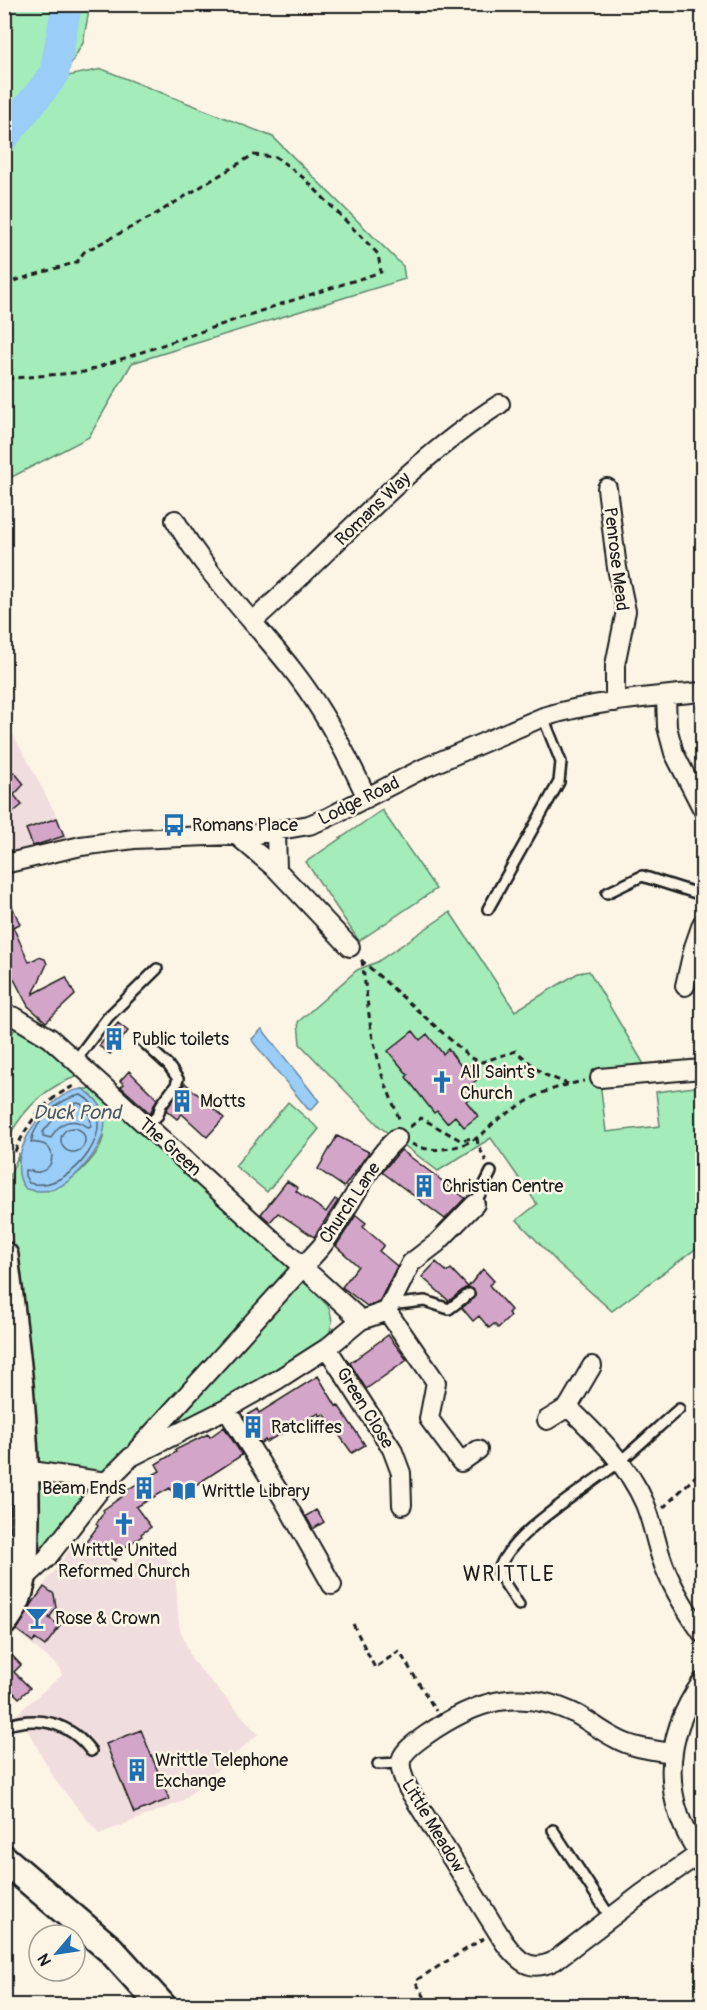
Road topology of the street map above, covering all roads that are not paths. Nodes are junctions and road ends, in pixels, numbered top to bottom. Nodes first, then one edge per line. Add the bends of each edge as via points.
1 (501, 404) dead end
2 (607, 488) dead end
3 (175, 520) dead end
4 (252, 622) junction
5 (702, 692) edge
6 (666, 696) junction
7 (615, 702) junction
8 (543, 717) junction
9 (367, 798) junction
10 (702, 808) edge
11 (276, 832) junction
12 (236, 834) junction
13 (4, 864) edge
14 (277, 870) junction
15 (607, 893) dead end
16 (702, 894) edge
17 (488, 909) dead end
18 (702, 924) edge
19 (356, 954) road end
20 (157, 969) dead end
21 (685, 986) dead end
22 (4, 1014) edge
23 (141, 1040) dead end
24 (75, 1061) junction
25 (702, 1069) edge
26 (600, 1078) road end
27 (147, 1126) junction
28 (400, 1136) road end
29 (491, 1172) road end
30 (475, 1204) joint
31 (4, 1256) edge
32 (302, 1267) junction
33 (469, 1294) dead end
34 (388, 1308) junction
35 (361, 1320) junction
36 (327, 1348) junction
37 (592, 1366) dead end
38 (568, 1407) junction
39 (226, 1409) junction
40 (679, 1409) dead end
41 (547, 1420) dead end
42 (478, 1450) dead end
43 (131, 1457) junction
44 (619, 1462) junction
45 (25, 1470) junction
46 (106, 1482) junction
47 (402, 1505) dead end
48 (14, 1537) edge
49 (19, 1576) junction
50 (332, 1585) dead end
51 (519, 1605) dead end
52 (4, 1621) edge
53 (702, 1633) edge
54 (702, 1682) edge
55 (4, 1726) edge
56 (91, 1751) dead end
57 (672, 1754) junction
58 (399, 1763) junction
59 (378, 1764) dead end
60 (553, 1830) dead end
61 (701, 1856) edge
62 (4, 1859) edge
63 (611, 1918) junction
64 (162, 2006) edge

1 - 4 street, Romans Way via 423,460
2 - 7 street, Penrose Mead via 626,611 615,665
3 - 4 street via 199,557
4 - 9 street via 312,695
5 - 6 street, Lodge Road
6 - 7 street, Lodge Road
6 - 10 street via 667,727 674,753
7 - 8 street, Lodge Road
8 - 9 street, Lodge Road via 424,768
8 - 17 lane via 561,762 558,782
9 - 11 street, Lodge Road via 309,825
11 - 12 street, Lodge Road
11 - 14 street
12 - 13 street, Lodge Road via 103,843
12 - 14 street
14 - 19 street
15 - 16 lane via 642,876
18 - 21 street
20 - 24 lane via 108,1017
22 - 24 street, The Green via 29,1024
23 - 27 lane via 178,1079 158,1115
24 - 27 street, The Green
25 - 26 street
27 - 32 street, The Green
28 - 32 street, Church Lane via 388,1146 333,1231
29 - 30 lane
30 - 34 street via 411,1263
31 - 45 street via 21,1398
32 - 35 street, The Green
32 - 43 street
33 - 34 lane via 450,1309 425,1301
34 - 35 street
34 - 42 street via 436,1382 429,1419 461,1462
35 - 36 street
36 - 39 street
36 - 47 street, Green Close via 393,1449 401,1473
37 - 38 street
38 - 41 street
38 - 44 street
39 - 43 street
39 - 50 street
40 - 44 lane
43 - 46 street
44 - 51 lane via 546,1516 500,1564 498,1573
44 - 53 street via 645,1505 673,1587
45 - 46 street
45 - 48 street
46 - 49 street via 47,1558
48 - 49 street
49 - 52 street via 14,1605
54 - 57 street via 680,1722
55 - 56 lane via 23,1721 53,1723 72,1731
57 - 58 street, Little Meadow via 617,1740 555,1705 508,1700 469,1709 443,1723 413,1744
57 - 61 street via 671,1782 676,1803 683,1827
58 - 59 lane
58 - 63 street, Little Meadow via 409,1790 515,1957 541,1967
60 - 63 lane
61 - 63 street, Little Meadow
62 - 64 street via 111,1950

